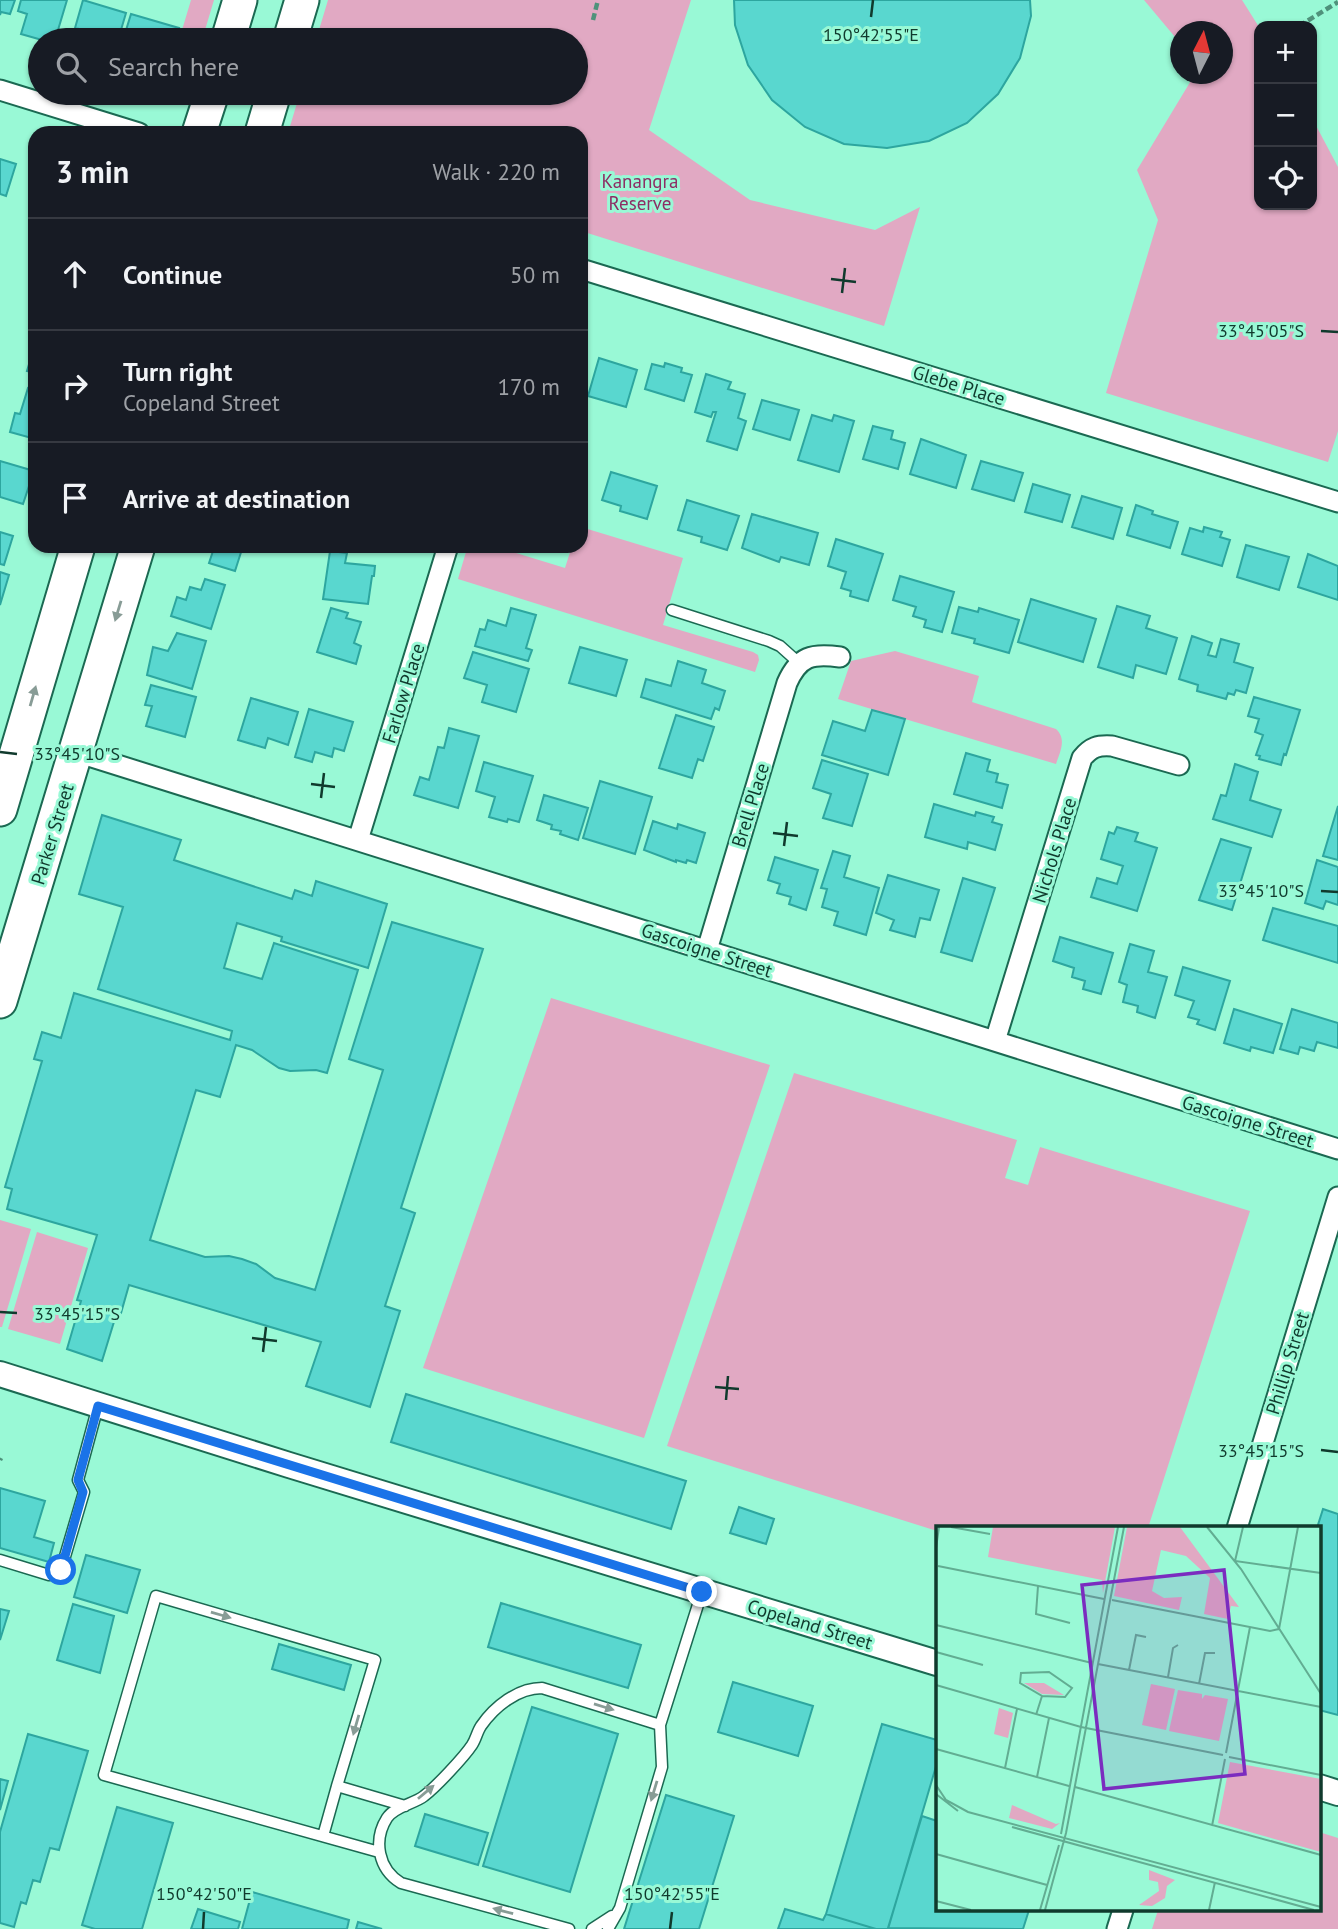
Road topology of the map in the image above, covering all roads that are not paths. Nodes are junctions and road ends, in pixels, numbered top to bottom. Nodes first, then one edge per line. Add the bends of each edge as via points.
1 (240, 0) edge
2 (302, 0) edge
3 (232, 28) edge
4 (294, 28) edge
5 (0, 90) edge
6 (28, 99) edge
7 (48, 105) edge
8 (208, 105) edge
9 (270, 105) edge
10 (116, 126) edge
11 (201, 126) edge
12 (264, 126) edge
13 (588, 271) edge
14 (1338, 502) edge
15 (76, 553) edge
16 (136, 553) edge
17 (446, 553) edge
18 (672, 610) dead end
19 (840, 657) dead end
20 (799, 663) junction
21 (10, 737) edge
22 (76, 752) junction
23 (1179, 765) dead end
24 (0, 809) edge
25 (358, 840) junction
26 (706, 950) junction
27 (0, 1001) edge
28 (995, 1041) junction
29 (1338, 1149) edge
30 (1338, 1197) edge
31 (0, 1374) edge
32 (98, 1406) junction
33 (1238, 1526) edge
34 (0, 1560) edge
35 (702, 1592) junction
36 (936, 1663) edge
37 (660, 1725) junction
38 (338, 1786) junction
39 (1320, 1787) edge
40 (1338, 1793) edge
41 (405, 1806) junction
42 (323, 1836) junction
43 (379, 1852) junction
44 (620, 1908) junction
45 (1122, 1912) edge
46 (569, 1929) edge
47 (592, 1929) edge
48 (608, 1929) edge
49 (1117, 1929) edge

1 - 3 highway
2 - 4 highway
5 - 6 street
7 - 10 street
8 - 11 highway
9 - 12 highway
13 - 14 street, Glebe Place
21 -> 15 highway
16 -> 22 highway, Parker Street
17 - 25 street, Farlow Place
18 - 20 lane via 769,641
19 - 20 street via 822,655
20 - 26 street, Brell Place via 787,683
21 - 24 highway
22 - 25 street, Gascoigne Street
22 - 27 highway, Parker Street
23 - 28 street, Nichols Place via 1101,745 1082,758
25 - 26 street, Gascoigne Street
26 - 28 street, Gascoigne Street
28 - 29 street, Gascoigne Street
30 - 33 street, Phillip Street
31 - 32 street, Copeland Street
32 - 34 lane via 78,1480 83,1492 61,1570 49,1574
32 - 35 street, Copeland Street
35 - 36 street, Copeland Street
35 - 37 lane
41 -> 37 lane via 424,1797 471,1746 489,1717 523,1690 542,1688
37 -> 44 lane via 662,1767
38 - 41 lane
38 - 42 lane
42 -> 38 lane via 104,1774 156,1596 375,1660
39 - 40 street
41 - 43 lane via 386,1820
42 - 43 lane
46 -> 43 lane via 401,1883 389,1873
44 - 47 lane
44 - 48 lane
45 - 49 street

